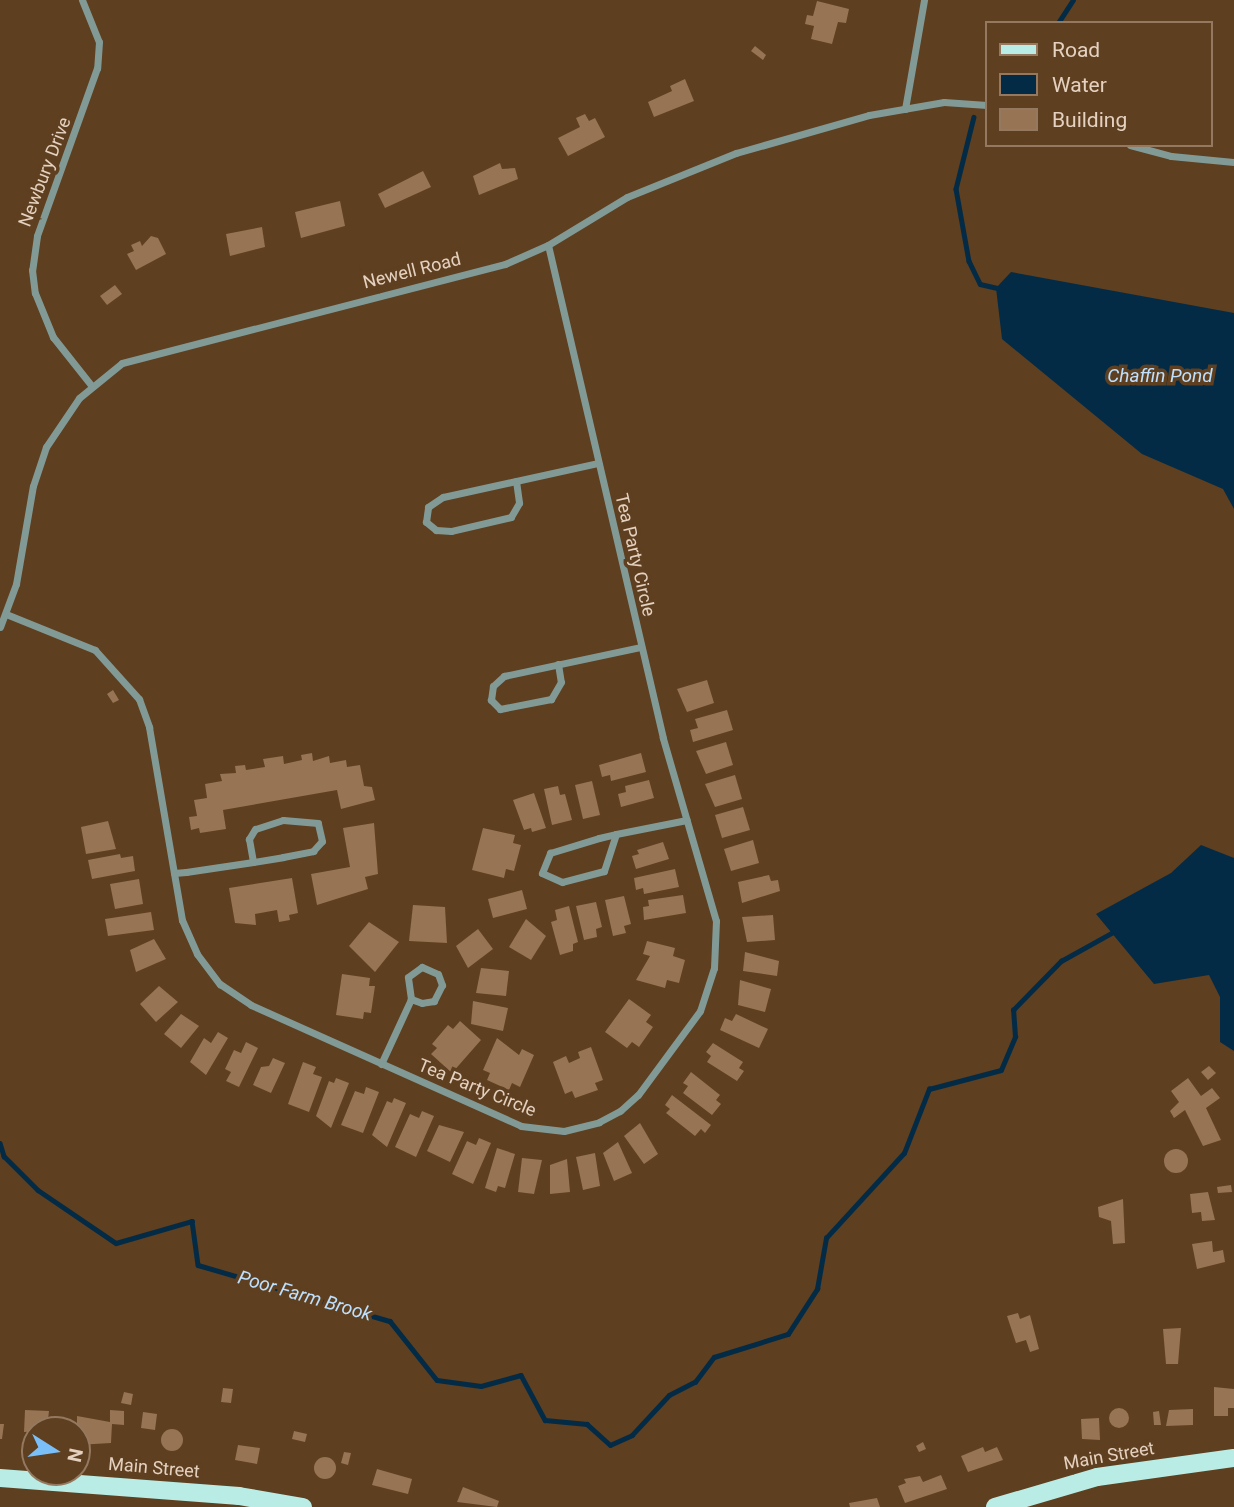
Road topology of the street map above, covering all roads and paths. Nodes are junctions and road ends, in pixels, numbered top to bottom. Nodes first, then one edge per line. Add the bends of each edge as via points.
1 (82, 0) edge
2 (924, 0) edge
3 (986, 105) edge
4 (905, 108) junction
5 (1137, 147) edge
6 (1234, 162) edge
7 (548, 245) junction
8 (91, 385) junction
9 (597, 463) junction
10 (516, 481) junction
11 (6, 614) junction
12 (0, 627) edge
13 (640, 647) junction
14 (558, 664) junction
15 (687, 820) junction
16 (616, 834) junction
17 (253, 862) junction
18 (174, 873) junction
19 (411, 999) junction
20 (381, 1064) junction
21 (1234, 1458) edge
22 (0, 1478) edge
23 (303, 1507) edge
24 (995, 1507) edge

1 - 8 street, Newbury Drive via 99,41 97,68 37,236 33,270 35,293 53,337
2 - 4 street
3 - 4 street, Newell Road via 950,102
4 - 7 street, Newell Road via 828,126 682,172 627,197
5 - 6 street via 1171,156
7 - 8 street, Newell Road via 505,264 153,352 122,363
7 - 9 street, Tea Party Circle
8 - 11 street, Newell Road via 55,429 38,467 22,559
9 - 10 street
9 - 13 street, Tea Party Circle
10 - 10 street via 443,497 428,507 426,522 436,530 452,531 511,517 519,503
11 - 12 street, Newell Road
11 - 18 street, Tea Party Circle via 95,650 130,685 149,727
13 - 14 street
13 - 15 street, Tea Party Circle
14 - 14 street via 504,676 493,685 491,700 500,709 551,699 561,682
15 - 16 street
15 - 20 street, Tea Party Circle via 714,909 714,968 694,1022 629,1104 586,1126 542,1130 501,1118
16 - 16 street via 550,852 542,873 562,882 604,871
17 - 17 street via 313,851 322,841 318,823 283,820 255,829 249,839
17 - 18 street
18 - 20 street, Tea Party Circle via 186,932 219,984 251,1005
19 - 19 street via 422,1003 434,1000 442,985 438,974 428,968 411,972 406,982
19 - 20 street
21 - 24 main road, Main Street via 1121,1472
22 - 23 main road, Main Street via 239,1496

